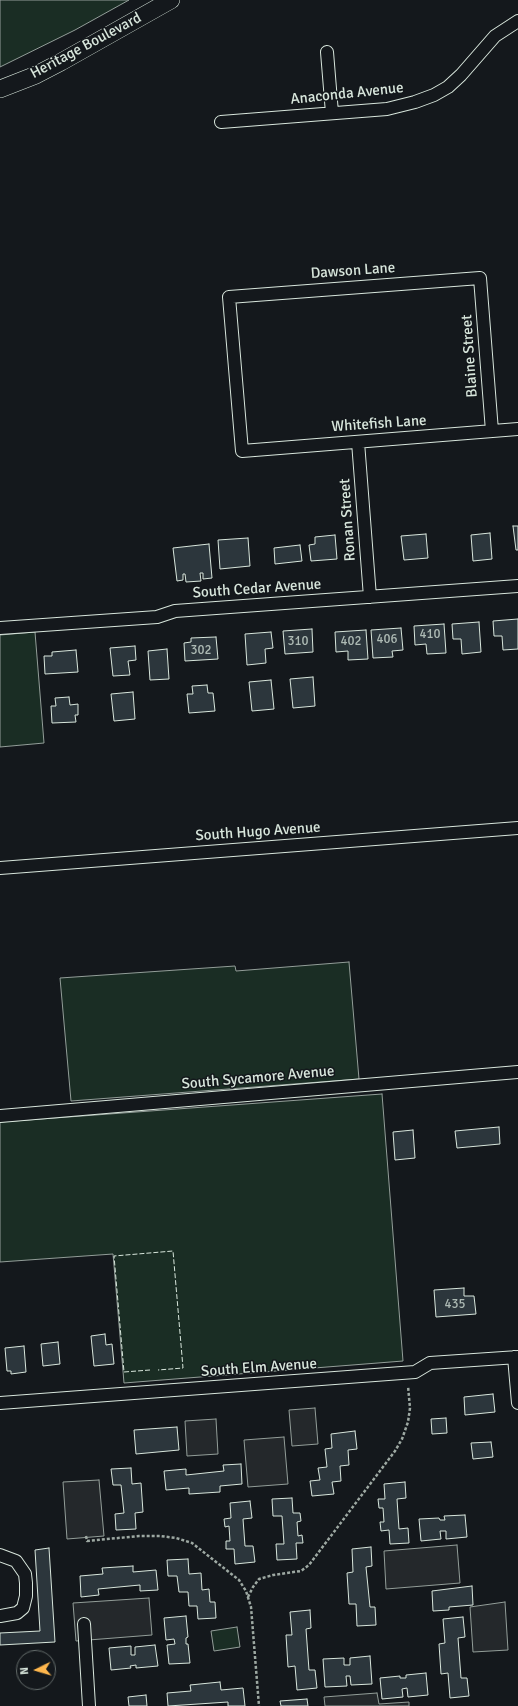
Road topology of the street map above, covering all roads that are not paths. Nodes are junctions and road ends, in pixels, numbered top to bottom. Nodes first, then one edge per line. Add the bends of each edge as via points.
1 (171, 0) edge
2 (518, 22) edge
3 (327, 52) dead end
4 (0, 90) edge
5 (332, 113) junction
6 (221, 122) dead end
7 (480, 278) joint
8 (518, 430) edge
9 (492, 431) junction
10 (358, 442) junction
11 (242, 451) joint
12 (518, 586) edge
13 (370, 597) junction
14 (0, 628) edge
15 (518, 828) edge
16 (0, 868) edge
17 (518, 1072) edge
18 (0, 1116) edge
19 (516, 1357) edge
20 (0, 1403) edge
21 (518, 1403) edge
22 (0, 1555) edge
23 (0, 1616) edge
24 (84, 1624) dead end
25 (89, 1706) edge

1 - 4 main road, Heritage Boulevard via 61,62
2 - 5 street, Anaconda Avenue via 495,36 461,75 434,96 402,106
3 - 5 street
5 - 6 street, Anaconda Avenue
7 - 9 street, Blaine Street
7 - 11 street, Dawson Lane via 229,297
8 - 9 street, Whitefish Lane
9 - 10 street, Whitefish Lane
10 - 11 street, Whitefish Lane
10 - 13 street, Ronan Street
12 - 13 street, South Cedar Avenue
13 - 14 street, South Cedar Avenue via 175,611 158,617
15 - 16 street, South Hugo Avenue
17 - 18 street, South Sycamore Avenue
19 - 20 street, South Elm Avenue via 430,1364 415,1372
19 - 21 street
22 - 23 street via 16,1561 25,1574 26,1596 22,1608 17,1613
24 - 25 street

